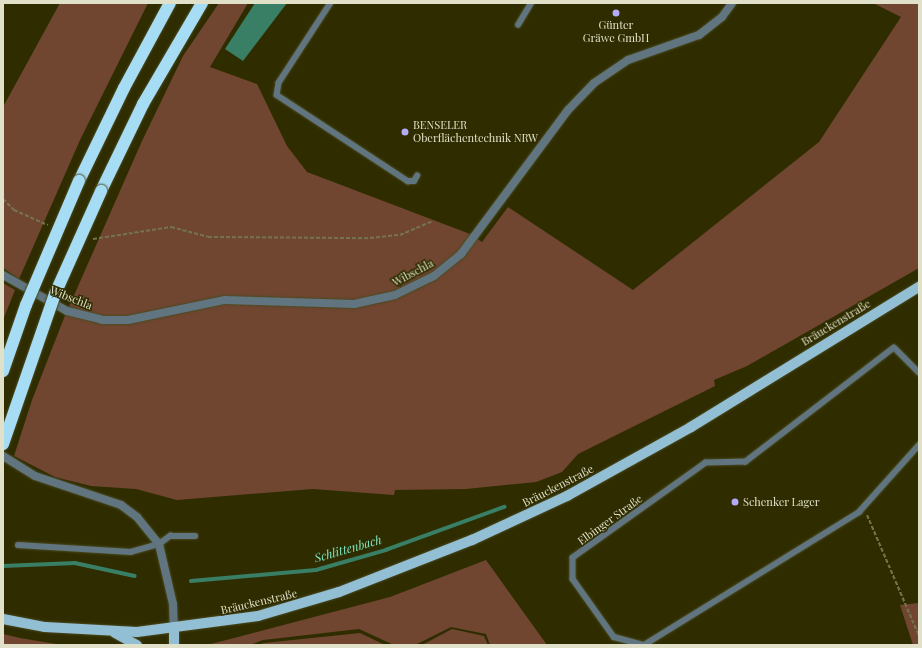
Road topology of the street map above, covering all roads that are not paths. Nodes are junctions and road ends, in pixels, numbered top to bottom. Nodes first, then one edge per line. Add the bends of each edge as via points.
1 (170, 3) edge
2 (202, 3) edge
3 (331, 3) edge
4 (532, 3) edge
5 (732, 3) edge
6 (518, 25) dead end
7 (417, 176) dead end
8 (3, 275) edge
9 (919, 287) edge
10 (3, 371) edge
11 (919, 372) edge
12 (3, 444) edge
13 (919, 445) edge
14 (3, 456) edge
15 (195, 536) dead end
16 (159, 544) junction
17 (18, 545) dead end
18 (3, 619) edge
19 (174, 627) junction
20 (115, 633) junction
21 (137, 645) edge
22 (174, 645) edge

1 - 10 highway, bridge via 124,88 79,181 26,305
2 - 12 highway, bridge via 143,104 101,191 55,294
3 - 7 lane via 279,83 277,94 408,181 414,181
4 - 6 lane
5 - 8 street, Wibschla via 722,17 699,35 628,60 594,83 568,110 461,254 434,276 395,295 354,304 225,300 128,320 102,320 67,311
9 - 19 main road, Bräuckenstraße via 691,427 567,496 472,540 315,601 251,618
11 - 13 lane, Elbinger Straße via 894,348 746,462 706,463 573,558 573,579 614,637 644,645 864,508
14 - 16 street via 35,476 121,505 137,517
15 - 16 lane via 170,536
16 - 17 lane via 132,552
16 - 19 street via 172,598
18 - 20 main road via 46,627
19 - 20 main road, Bräuckenstraße
19 - 22 main road
20 - 21 main road

